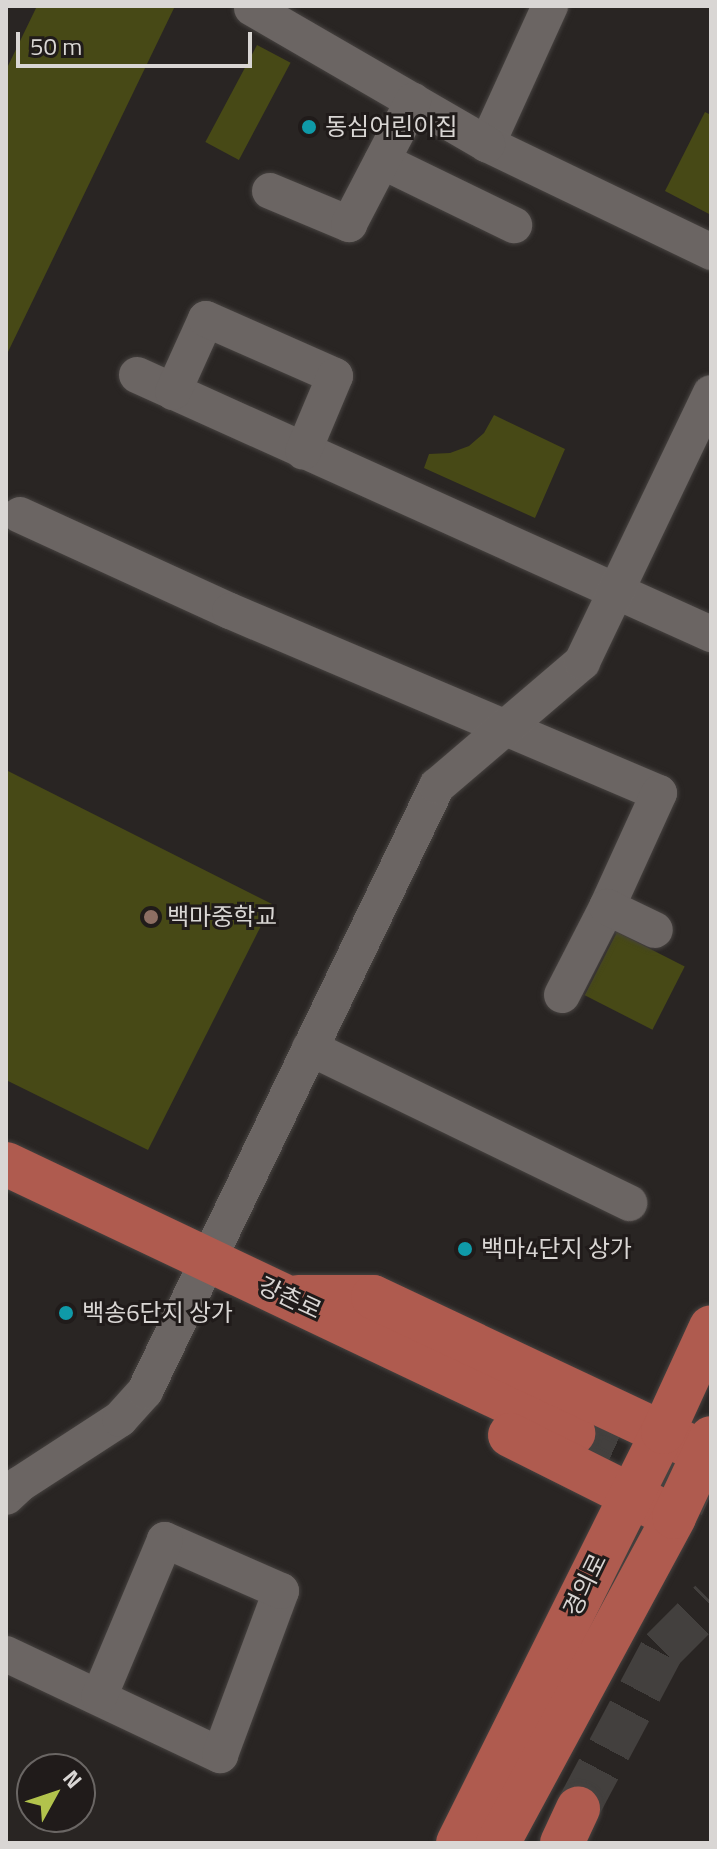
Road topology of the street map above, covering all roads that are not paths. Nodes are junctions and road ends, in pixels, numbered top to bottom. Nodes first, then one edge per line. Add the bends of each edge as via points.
1 (550, 6) edge
2 (252, 8) dead end
3 (413, 101) junction
4 (487, 144) junction
5 (382, 161) junction
6 (270, 191) dead end
7 (514, 225) dead end
8 (711, 252) edge
9 (137, 375) dead end
10 (173, 392) junction
11 (711, 393) edge
12 (303, 452) junction
13 (20, 515) dead end
14 (615, 591) junction
15 (711, 634) edge
16 (506, 727) junction
17 (607, 907) junction
18 (655, 930) dead end
19 (562, 995) dead end
20 (310, 1048) junction
21 (6, 1164) edge
22 (629, 1203) dead end
23 (207, 1259) junction
24 (287, 1297) junction
25 (711, 1327) edge
26 (663, 1432) junction
27 (573, 1433) tunnel mouth
28 (708, 1445) edge
29 (20, 1468) edge
30 (630, 1495) junction
31 (6, 1497) edge
32 (674, 1517) junction
33 (6, 1654) edge
34 (99, 1697) junction
35 (458, 1843) edge
36 (498, 1843) edge

1 - 4 lane
2 - 3 lane
3 - 4 lane
3 - 5 lane
4 - 8 lane
5 - 6 lane via 349,224
5 - 7 lane
9 - 10 lane
10 - 12 lane
10 - 12 lane via 206,319 335,376
11 - 14 lane
12 - 14 lane
13 - 16 lane via 230,611
14 - 15 lane
14 - 16 lane via 582,662
16 - 17 lane via 659,793
16 - 20 lane via 437,786
17 - 18 lane
17 - 19 lane
20 - 22 lane
20 - 23 lane
21 - 23 main road, 강촌로
23 - 24 main road, 강촌로
23 - 29 lane via 145,1391 120,1419
24 - 26 main road via 373,1297
24 - 27 main road, 강촌로
24 - 30 main road via 335,1349
25 - 26 main road, 경의로
26 - 28 main road
26 - 30 main road, 경의로
28 - 32 main road, 경의로
29 - 31 lane
30 - 32 main road
30 - 35 main road, 경의로
32 - 36 main road, 경의로
33 - 34 lane
34 - 34 lane via 220,1755 281,1591 165,1540

